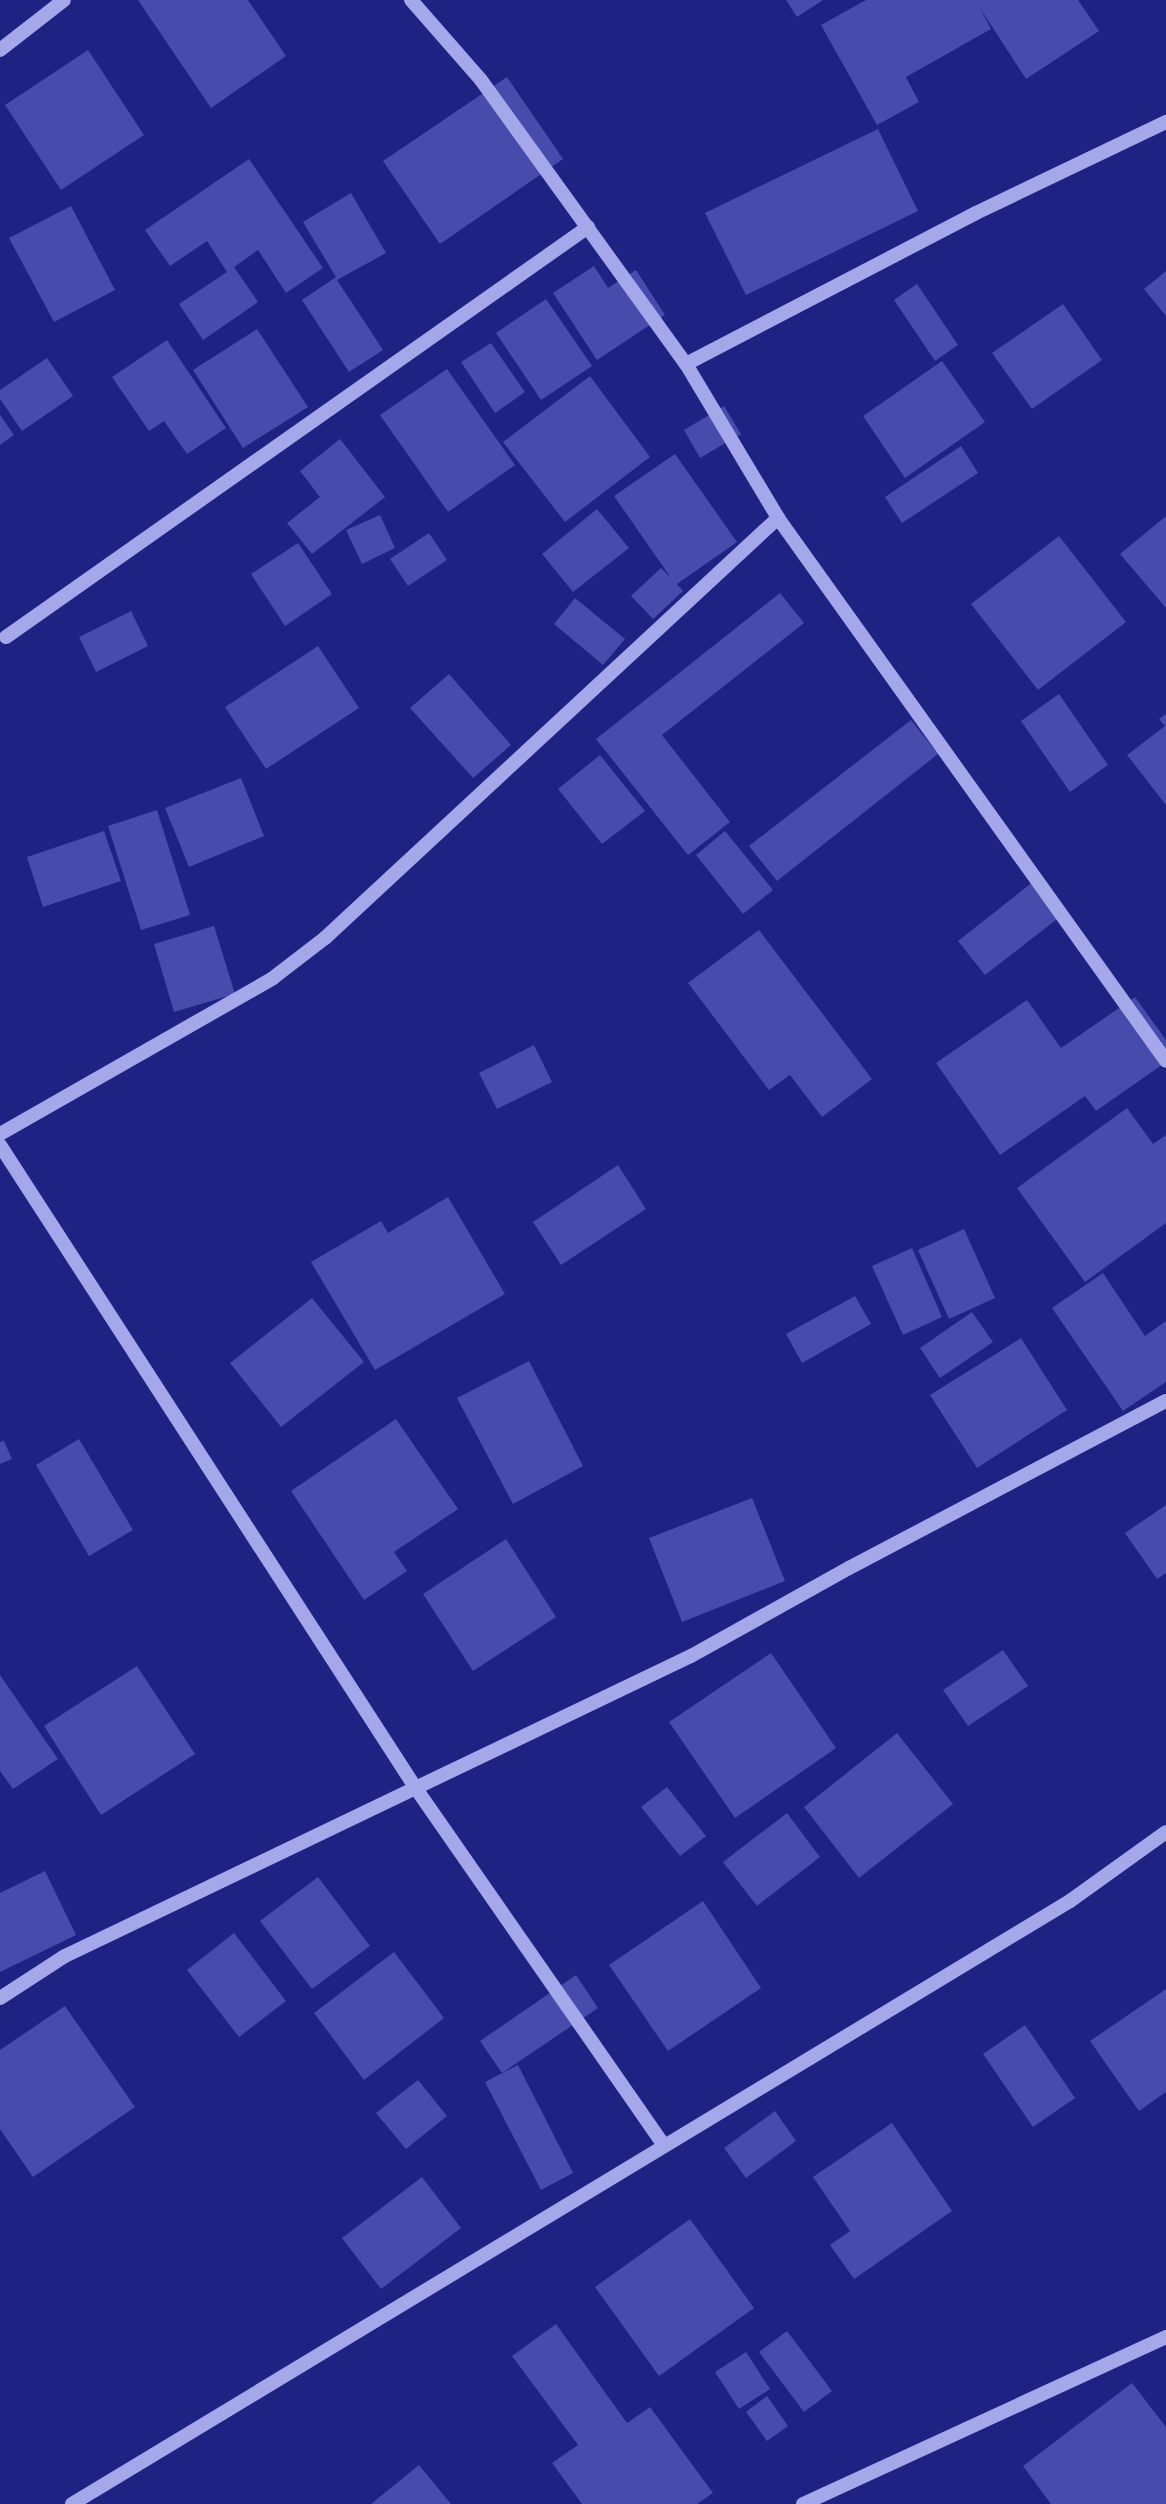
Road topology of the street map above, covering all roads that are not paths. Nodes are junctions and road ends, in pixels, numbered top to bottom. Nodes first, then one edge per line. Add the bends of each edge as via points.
1 (64, 0) edge
2 (411, 0) edge
3 (0, 50) edge
4 (1166, 122) edge
5 (588, 227) junction
6 (686, 364) junction
7 (778, 518) junction
8 (6, 637) dead end
9 (1166, 1061) edge
10 (0, 1134) edge
11 (0, 1145) edge
12 (1166, 1401) edge
13 (417, 1790) junction
14 (1166, 1832) edge
15 (0, 1998) edge
16 (663, 2144) junction
17 (1166, 2337) edge
18 (828, 2498) edge
19 (72, 2504) edge
20 (803, 2504) edge

1 - 3 street
2 - 5 street via 481,80
4 - 6 street via 976,213
5 - 6 street
5 - 8 street
6 - 7 street
7 - 9 street
7 - 10 street via 325,938 273,978
11 - 13 street
12 - 13 street via 691,1656
13 - 15 street via 65,1956
13 - 16 street
14 - 16 street via 1070,1901
16 - 19 street
17 - 18 street
18 - 20 street

